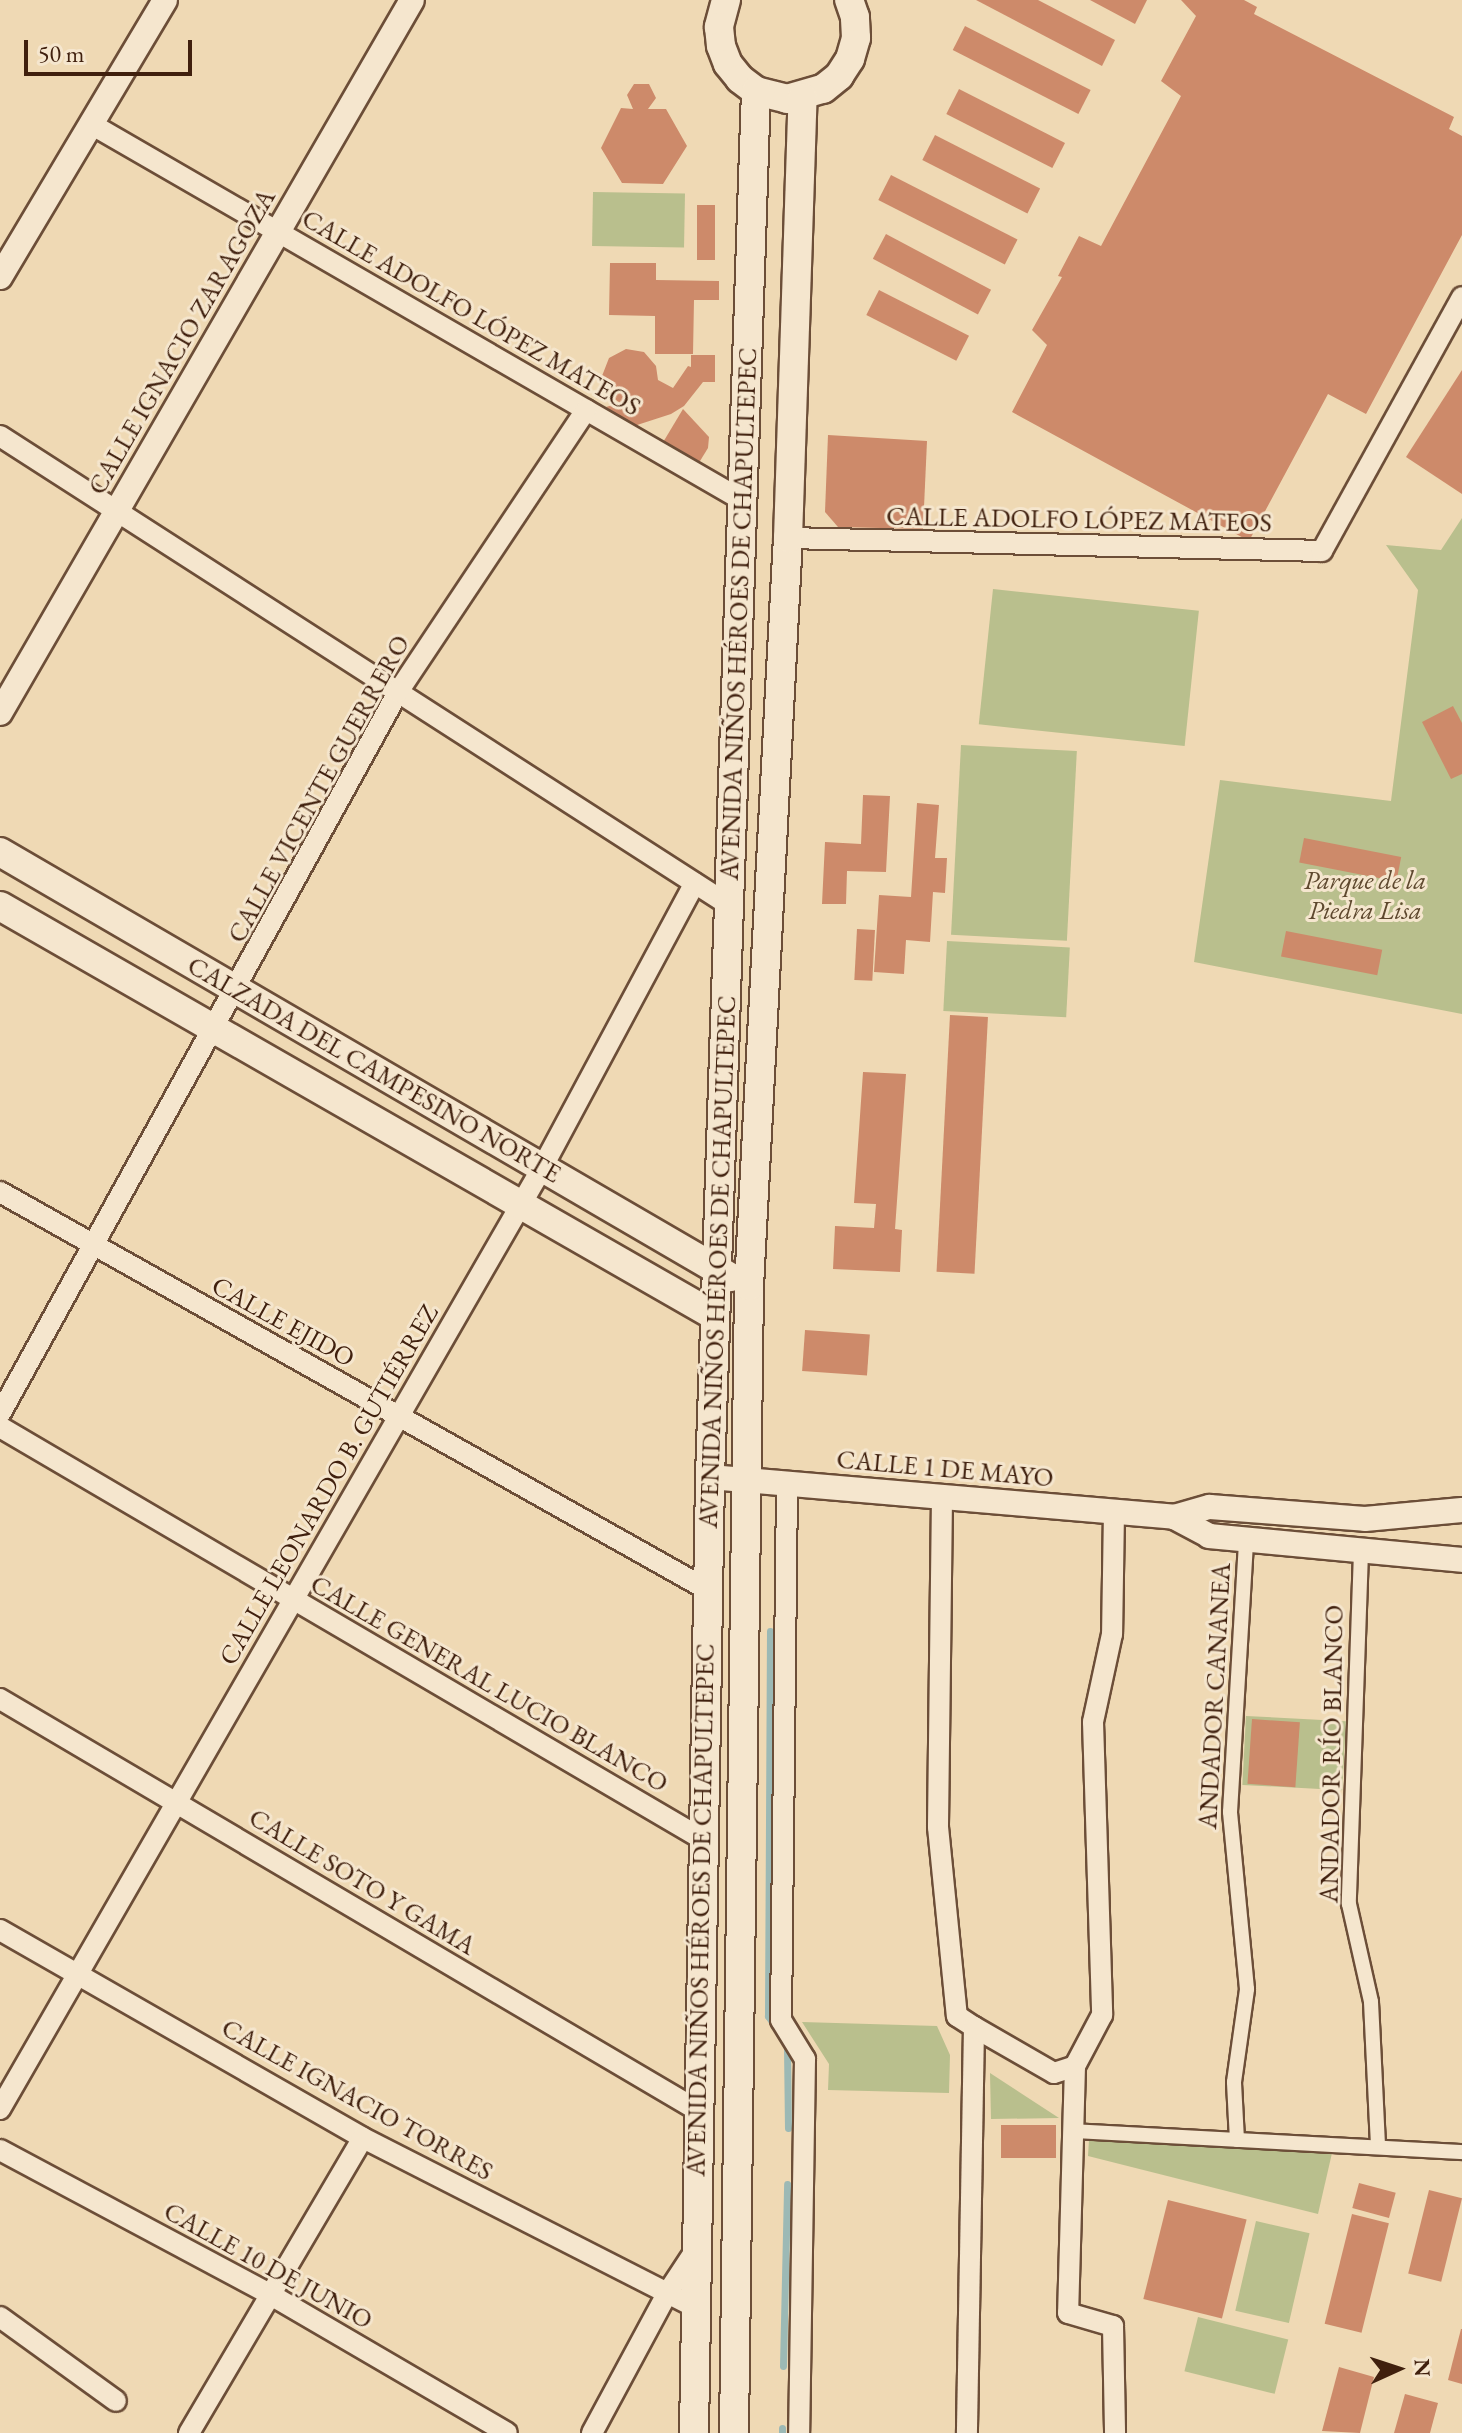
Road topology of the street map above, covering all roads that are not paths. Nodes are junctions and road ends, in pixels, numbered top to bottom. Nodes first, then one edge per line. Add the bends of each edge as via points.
1 (165, 0) edge
2 (412, 0) edge
3 (849, 0) edge
4 (720, 2) edge
5 (756, 91) junction
6 (803, 97) junction
7 (91, 124) junction
8 (278, 232) junction
9 (0, 277) edge
10 (1462, 297) edge
11 (586, 410) junction
12 (0, 436) edge
13 (742, 500) junction
14 (117, 511) junction
15 (788, 538) junction
16 (398, 692) junction
17 (0, 713) edge
18 (0, 852) edge
19 (695, 883) junction
20 (729, 905) junction
21 (0, 906) edge
22 (236, 991) junction
23 (214, 1029) junction
24 (313, 1036) junction
25 (291, 1073) junction
26 (384, 1077) junction
27 (362, 1115) junction
28 (542, 1168) junction
29 (0, 1192) edge
30 (521, 1206) junction
31 (95, 1246) junction
32 (717, 1270) junction
33 (749, 1286) junction
34 (715, 1316) junction
35 (0, 1414) edge
36 (398, 1416) junction
37 (0, 1427) edge
38 (710, 1477) junction
39 (745, 1480) junction
40 (787, 1484) junction
41 (942, 1497) junction
42 (1462, 1510) edge
43 (1114, 1511) junction
44 (1174, 1517) junction
45 (1246, 1540) junction
46 (1361, 1552) junction
47 (1462, 1560) edge
48 (708, 1590) junction
49 (294, 1599) junction
50 (0, 1699) edge
51 (177, 1803) junction
52 (704, 1840) junction
53 (0, 1930) edge
54 (77, 1974) junction
55 (974, 2027) junction
56 (1075, 2066) junction
57 (0, 2109) edge
58 (697, 2110) junction
59 (1073, 2131) junction
60 (363, 2138) junction
61 (1237, 2140) junction
62 (1378, 2147) junction
63 (0, 2150) edge
64 (1462, 2152) edge
65 (695, 2251) junction
66 (668, 2292) junction
67 (271, 2295) junction
68 (694, 2307) junction
69 (0, 2317) edge
70 (116, 2401) dead end
71 (189, 2433) edge
72 (507, 2433) edge
73 (592, 2433) edge
74 (694, 2433) edge
75 (734, 2433) edge
76 (799, 2433) edge
77 (967, 2433) edge
78 (1115, 2433) edge

1 - 7 street
2 - 8 street, CALLE IGNACIO ZARAGOZA
3 - 6 main road via 856,38 850,59 823,89
4 - 5 main road via 721,46 740,79
5 - 6 main road via 787,99
5 - 13 main road, AVENIDA NIÑOS HÉROES DE CHAPULTEPEC
6 - 15 main road, AVENIDA NIÑOS HÉROES DE CHAPULTEPEC
7 - 8 street, CALLE ADOLFO LÓPEZ MATEOS
7 - 9 street
8 - 11 street, CALLE ADOLFO LÓPEZ MATEOS
8 - 14 street, CALLE IGNACIO ZARAGOZA
10 - 15 street, CALLE ADOLFO LÓPEZ MATEOS via 1322,551
11 - 13 street, CALLE ADOLFO LÓPEZ MATEOS
11 - 16 street, CALLE VICENTE GUERRERO
12 - 14 street
13 - 20 main road, AVENIDA NIÑOS HÉROES DE CHAPULTEPEC
14 - 16 street
14 - 17 street, CALLE IGNACIO ZARAGOZA
15 - 33 main road, AVENIDA NIÑOS HÉROES DE CHAPULTEPEC
16 - 19 street
16 - 22 street, CALLE VICENTE GUERRERO
18 - 22 main road, CALZADA DEL CAMPESINO NORTE
19 - 20 street
19 - 28 street, CALLE LEONARDO B. GUTIÉRREZ
20 - 32 main road, AVENIDA NIÑOS HÉROES DE CHAPULTEPEC
21 - 23 main road, CALZADA DEL CAMPESINO NORTE
22 - 23 street, CALLE VICENTE GUERRERO
22 - 24 main road, CALZADA DEL CAMPESINO NORTE
23 - 25 main road, CALZADA DEL CAMPESINO NORTE
23 - 31 street, CALLE VICENTE GUERRERO
24 - 25 main road
24 - 26 main road, CALZADA DEL CAMPESINO NORTE
25 - 27 main road, CALZADA DEL CAMPESINO NORTE
26 - 27 main road
26 - 28 main road, CALZADA DEL CAMPESINO NORTE
27 - 30 main road, CALZADA DEL CAMPESINO NORTE
28 - 30 street, CALLE LEONARDO B. GUTIÉRREZ
28 - 32 main road, CALZADA DEL CAMPESINO NORTE
29 - 31 street, CALLE EJIDO
30 - 34 main road, CALZADA DEL CAMPESINO NORTE
30 - 36 street, CALLE LEONARDO B. GUTIÉRREZ
31 - 35 street, CALLE VICENTE GUERRERO
31 - 36 street, CALLE EJIDO
32 - 33 main road, CALZADA DEL CAMPESINO NORTE
32 - 34 main road, AVENIDA NIÑOS HÉROES DE CHAPULTEPEC
33 - 39 main road, AVENIDA NIÑOS HÉROES DE CHAPULTEPEC
34 - 38 main road, AVENIDA NIÑOS HÉROES DE CHAPULTEPEC
36 - 48 street, CALLE EJIDO
36 - 49 street, CALLE LEONARDO B. GUTIÉRREZ
37 - 49 street, CALLE GENERAL LUCIO BLANCO
38 - 39 street, CALLE 1 DE MAYO
38 - 48 main road, AVENIDA NIÑOS HÉROES DE CHAPULTEPEC
39 - 40 street, CALLE 1 DE MAYO
39 - 75 main road, AVENIDA NIÑOS HÉROES DE CHAPULTEPEC
40 - 41 street, CALLE 1 DE MAYO
40 - 76 street via 781,2020 805,2059
41 - 43 street, CALLE 1 DE MAYO
41 - 55 street via 938,1827 957,2016
42 - 44 street, CALLE 1 DE MAYO via 1365,1519 1210,1507
43 - 44 street, CALLE 1 DE MAYO
43 - 56 street via 1112,1634 1093,1722 1102,2015
44 - 45 street, CALLE 1 DE MAYO via 1209,1536
45 - 46 street, CALLE 1 DE MAYO
45 - 61 street, ANDADOR CANANEA via 1230,1812 1247,1989 1234,2082
46 - 47 street, CALLE 1 DE MAYO
46 - 62 street, ANDADOR RÍO BLANCO via 1349,1904 1371,2002
48 - 52 main road, AVENIDA NIÑOS HÉROES DE CHAPULTEPEC
49 - 51 street, CALLE LEONARDO B. GUTIÉRREZ
49 - 52 street, CALLE GENERAL LUCIO BLANCO
50 - 51 street, CALLE SOTO Y GAMA
51 - 54 street, CALLE LEONARDO B. GUTIÉRREZ
51 - 58 street, CALLE SOTO Y GAMA
52 - 58 main road, AVENIDA NIÑOS HÉROES DE CHAPULTEPEC
53 - 54 street, CALLE IGNACIO TORRES
54 - 57 street, CALLE LEONARDO B. GUTIÉRREZ
54 - 60 street, CALLE IGNACIO TORRES
55 - 56 street via 1054,2073
55 - 77 street
56 - 59 street
58 - 65 main road, AVENIDA NIÑOS HÉROES DE CHAPULTEPEC
59 - 61 street
59 - 78 street via 1068,2313 1113,2326
60 - 66 street, CALLE IGNACIO TORRES
60 - 67 street
61 - 62 street
62 - 64 street
63 - 67 street, CALLE 10 DE JUNIO
65 - 66 street
65 - 68 main road, AVENIDA NIÑOS HÉROES DE CHAPULTEPEC
66 - 68 street, CALLE IGNACIO TORRES
66 - 73 street
67 - 71 street
67 - 72 street, CALLE 10 DE JUNIO
68 - 74 main road, AVENIDA NIÑOS HÉROES DE CHAPULTEPEC
69 - 70 street

